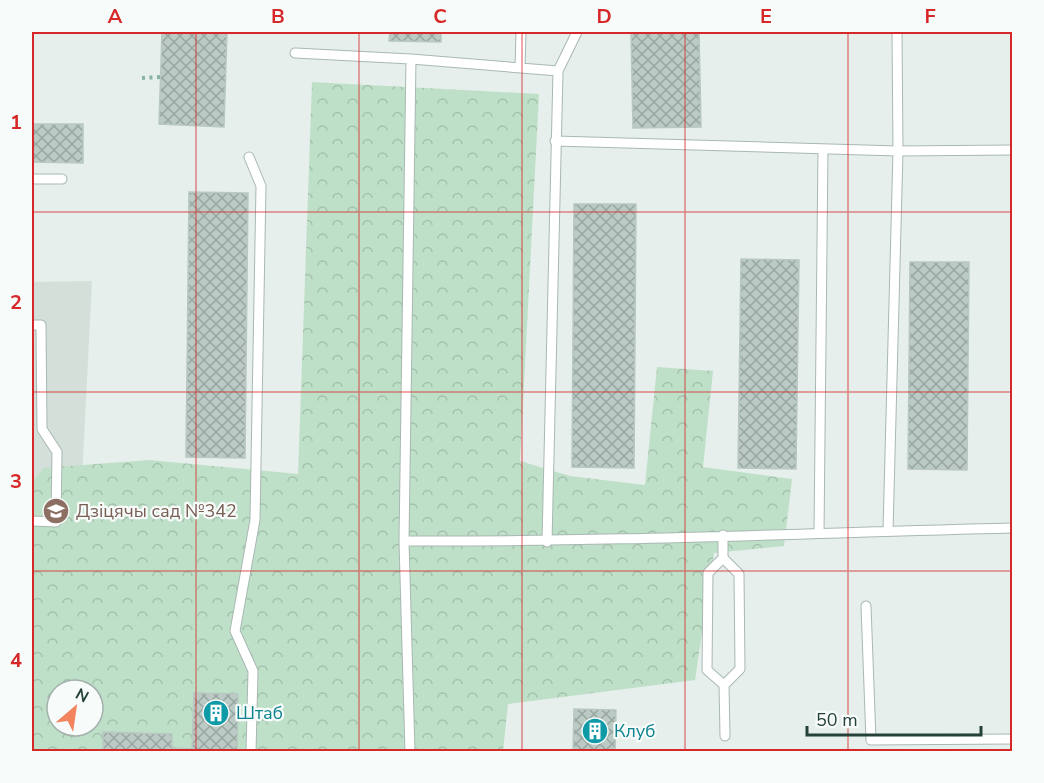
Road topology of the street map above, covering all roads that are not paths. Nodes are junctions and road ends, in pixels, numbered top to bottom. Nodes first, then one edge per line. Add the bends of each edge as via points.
1 (521, 32) edge
2 (577, 32) edge
3 (897, 32) edge
4 (295, 53) dead end
5 (411, 59) junction
6 (520, 68) junction
7 (558, 71) junction
8 (555, 141) junction
9 (823, 149) junction
10 (1012, 150) edge
11 (898, 151) junction
12 (249, 157) dead end
13 (32, 179) edge
14 (62, 179) dead end
15 (32, 325) edge
16 (32, 521) edge
17 (1012, 528) edge
18 (888, 531) junction
19 (819, 533) junction
20 (723, 535) junction
21 (404, 541) junction
22 (547, 542) junction
23 (723, 558) junction
24 (866, 606) dead end
25 (724, 685) junction
26 (724, 735) dead end
27 (1012, 739) edge
28 (250, 752) edge
29 (410, 752) edge

1 - 6 lane
2 - 7 lane
3 - 11 lane
4 - 5 lane
5 - 6 lane
5 - 21 lane
6 - 7 lane
7 - 8 lane
8 - 9 lane
8 - 22 lane
9 - 11 lane
9 - 19 lane
10 - 11 lane
11 - 18 lane
12 - 28 lane via 261,186 255,520 235,631 253,671
13 - 14 lane
15 - 16 lane via 41,325 42,429 57,452 57,476 56,522
17 - 18 lane
18 - 19 lane
19 - 20 lane
20 - 22 lane
20 - 23 lane
21 - 22 lane
21 - 29 lane
23 - 25 lane via 739,574 740,669
23 - 25 lane via 708,573 707,670
24 - 27 lane via 871,740
25 - 26 lane

